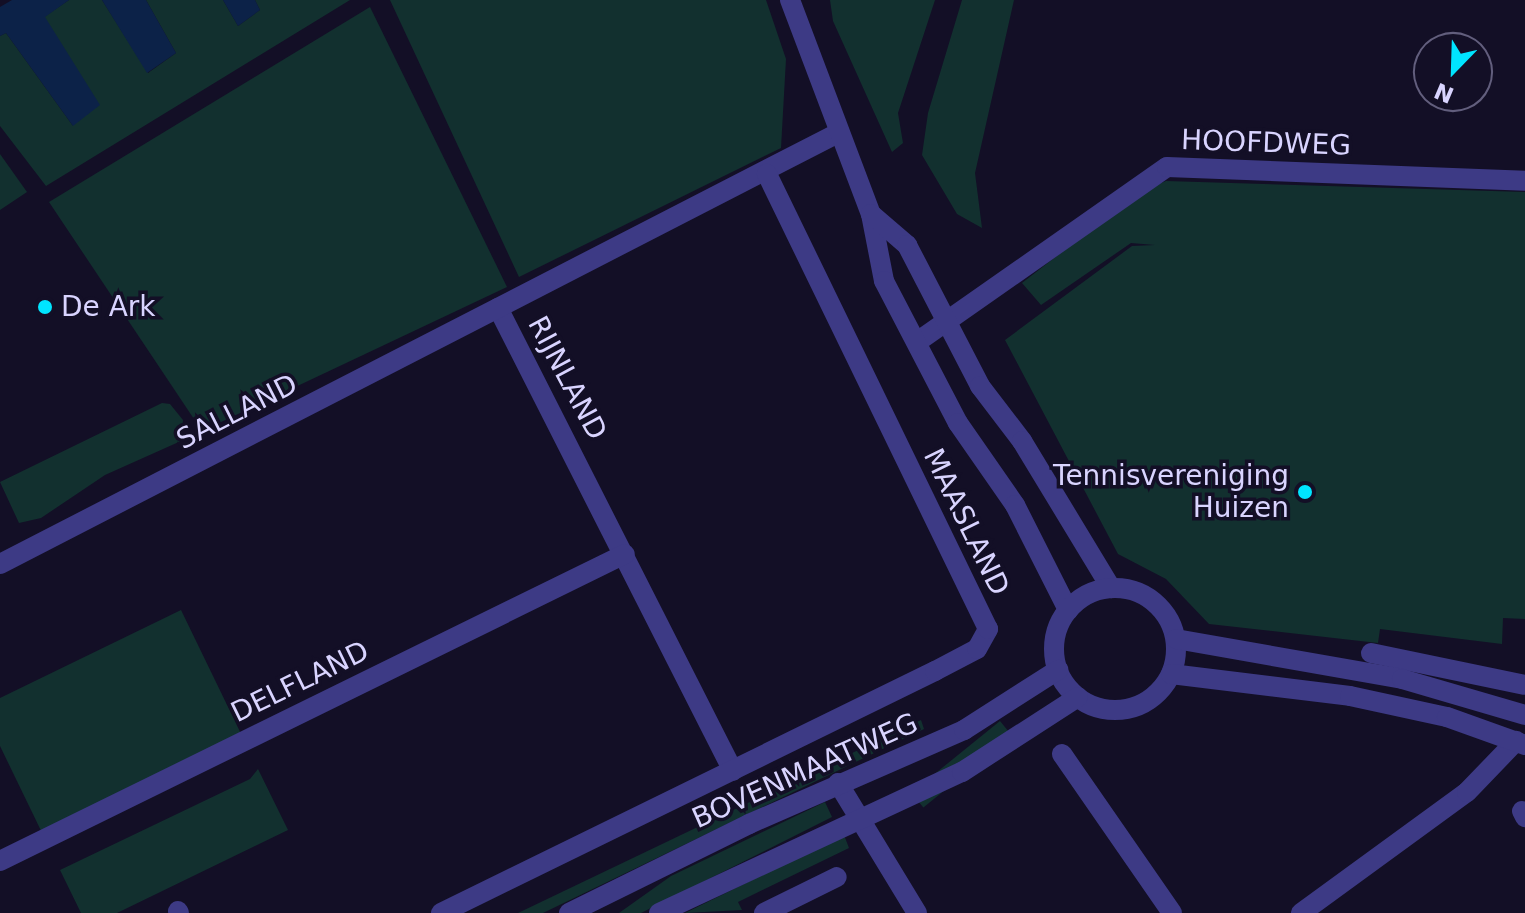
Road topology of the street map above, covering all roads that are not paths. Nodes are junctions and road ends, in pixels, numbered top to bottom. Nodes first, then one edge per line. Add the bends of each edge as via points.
1 (790, 0) edge
2 (836, 134) junction
3 (767, 174) junction
4 (1525, 181) edge
5 (871, 214) junction
6 (498, 308) junction
7 (945, 325) junction
8 (917, 342) junction
9 (625, 554) junction
10 (0, 564) edge
11 (1111, 588) junction
12 (1068, 610) junction
13 (1176, 639) junction
14 (1371, 653) dead end
15 (1058, 670) junction
16 (1171, 674) junction
17 (1524, 683) edge
18 (1078, 697) junction
19 (1525, 715) edge
20 (1521, 743) edge
21 (1062, 754) dead end
22 (733, 771) junction
23 (838, 783) junction
24 (856, 818) junction
25 (0, 861) edge
26 (837, 877) dead end
27 (441, 913) edge
28 (569, 913) edge
29 (659, 913) edge
30 (764, 913) edge
31 (917, 913) edge
32 (1172, 913) edge
33 (1301, 913) edge

1 - 2 street
2 - 3 street, RIJNLAND
2 - 5 street
3 - 6 street, RIJNLAND
3 - 22 street, MAASLAND via 988,629 977,649
4 - 7 street, HOOFDWEG via 1167,167
5 - 7 street via 907,245
5 - 8 street via 884,281
6 - 9 street, RIJNLAND
6 - 10 street, SALLAND
7 - 8 street, HOOFDWEG
7 - 11 street
8 - 12 street via 958,423 1015,505
9 - 22 street, RIJNLAND
9 - 25 street, DELFLAND
11 - 12 street
11 - 13 street via 1153,601
12 - 15 street via 1054,643
13 - 16 street
13 - 19 street via 1402,679
14 - 17 street
15 - 18 street
15 - 23 street, BOVENMAATWEG via 964,730
16 - 18 street via 1153,697 1135,707 1106,709
16 - 20 street via 1350,696
18 - 24 street via 962,772
20 - 33 street via 1467,792
21 - 32 street
22 - 27 street, BOVENMAATWEG
23 - 24 street
23 - 28 street, BOVENMAATWEG
24 - 29 street
24 - 31 street
26 - 30 street

